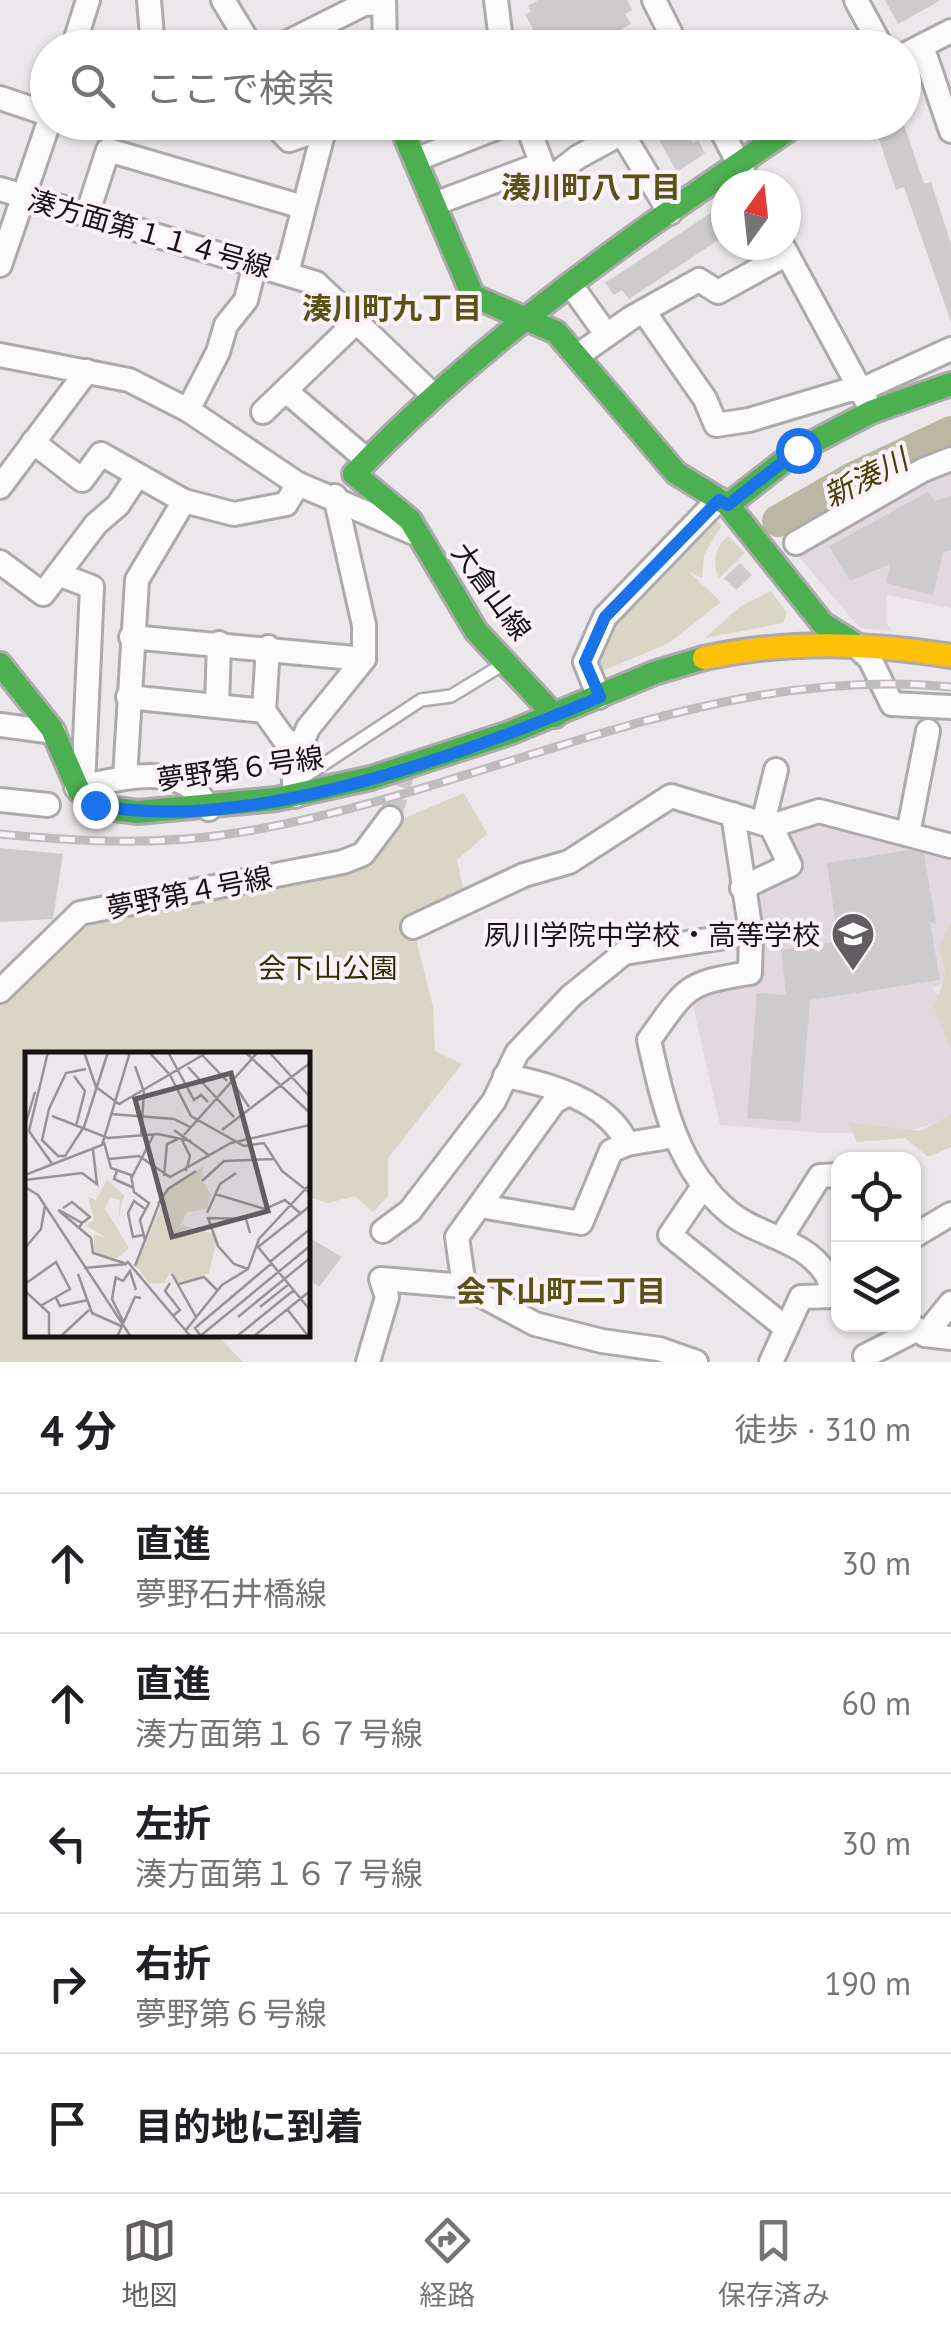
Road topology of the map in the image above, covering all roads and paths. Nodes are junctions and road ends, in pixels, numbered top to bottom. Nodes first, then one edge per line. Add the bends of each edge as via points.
1 (88, 0) edge
2 (149, 0) edge
3 (222, 0) edge
4 (496, 0) edge
5 (654, 0) edge
6 (856, 0) edge
7 (384, 1) edge
8 (79, 30) edge
9 (152, 30) edge
10 (241, 30) edge
11 (312, 30) edge
12 (385, 30) edge
13 (500, 30) edge
14 (669, 30) edge
15 (872, 30) edge
16 (951, 31) edge
17 (921, 47) edge
18 (921, 67) edge
19 (0, 98) edge
20 (30, 108) edge
21 (950, 126) edge
22 (43, 140) edge
23 (321, 140) edge
24 (407, 140) edge
25 (466, 140) edge
26 (532, 140) edge
27 (610, 140) edge
28 (626, 140) edge
29 (726, 140) edge
30 (781, 140) edge
31 (415, 160) junction
32 (541, 164) junction
33 (742, 170) edge
34 (748, 170) edge
35 (0, 189) edge
36 (711, 191) edge
37 (24, 196) junction
38 (434, 204) junction
39 (303, 206) junction
40 (670, 213) junction
41 (88, 216) junction
42 (767, 260) edge
43 (790, 260) edge
44 (0, 264) edge
45 (255, 264) junction
46 (286, 273) junction
47 (571, 284) junction
48 (644, 313) junction
49 (526, 318) junction
50 (354, 322) junction
51 (606, 334) junction
52 (951, 349) edge
53 (0, 356) edge
54 (577, 356) junction
55 (86, 372) junction
56 (951, 384) edge
57 (286, 391) junction
58 (434, 396) junction
59 (866, 401) junction
60 (188, 410) junction
61 (263, 412) dead end
62 (34, 442) junction
63 (951, 459) edge
64 (367, 460) junction
65 (137, 476) junction
66 (298, 484) junction
67 (0, 487) edge
68 (335, 496) junction
69 (184, 501) junction
70 (723, 502) junction
71 (415, 534) junction
72 (796, 544) dead end
73 (0, 562) edge
74 (58, 574) junction
75 (131, 637) junction
76 (852, 642) junction
77 (220, 644) junction
78 (268, 647) junction
79 (951, 656) edge
80 (364, 660) junction
81 (506, 663) junction
82 (0, 664) edge
83 (128, 697) junction
84 (600, 697) junction
85 (217, 706) junction
86 (951, 707) edge
87 (264, 710) junction
88 (555, 716) junction
89 (0, 725) edge
90 (928, 731) dead end
91 (54, 732) junction
92 (299, 746) junction
93 (776, 770) dead end
94 (125, 778) junction
95 (80, 786) junction
96 (295, 790) junction
97 (0, 800) edge
98 (48, 805) dead end
99 (209, 808) junction
100 (733, 814) junction
101 (390, 818) tunnel mouth
102 (767, 825) junction
103 (908, 834) junction
104 (951, 846) edge
105 (742, 888) junction
106 (413, 927) dead end
107 (752, 933) junction
108 (0, 991) edge
109 (505, 1076) junction
110 (568, 1094) junction
111 (675, 1136) junction
112 (626, 1144) junction
113 (831, 1175) edge
114 (704, 1185) junction
115 (480, 1206) junction
116 (951, 1214) edge
117 (921, 1229) edge
118 (384, 1231) dead end
119 (781, 1238) junction
120 (831, 1284) edge
121 (464, 1286) junction
122 (831, 1296) edge
123 (951, 1303) edge
124 (921, 1326) edge
125 (786, 1328) junction
126 (921, 1331) edge
127 (912, 1332) edge
128 (951, 1338) edge
129 (865, 1356) dead end
130 (368, 1362) edge
131 (696, 1362) edge
132 (772, 1362) edge

1 - 8 street
2 - 9 street
3 - 10 street
4 - 13 street
5 - 14 street
6 - 15 street
7 - 11 street
7 - 12 street
16 - 17 street
18 - 21 street
19 - 20 street
22 - 37 street
23 - 39 street
24 - 31 street
25 - 31 street
26 - 32 street
27 - 32 street via 548,180
28 - 40 street
29 - 33 street
30 - 34 street
31 - 38 street
32 - 38 street
35 - 37 street, 湊方面第１１４号線
36 - 40 street
37 - 41 street, 湊方面第１１４号線
37 - 44 street
38 - 49 street via 473,296
39 - 41 street via 108,150
39 - 46 street
40 - 47 street
41 - 45 street, 湊方面第１１４号線
42 - 48 street via 718,292 699,280
43 - 59 street
45 - 46 street, 湊方面第１１４号線
45 - 60 street via 246,300 226,324
46 - 50 street, 湊方面第１１４号線 via 316,283
47 - 49 street
47 - 51 street
48 - 51 street
48 - 59 street via 706,400 716,425 849,390
49 - 54 street via 556,332
49 - 58 street
50 - 57 street
50 - 58 street, 湊方面第１１４号線
51 - 54 street
52 - 59 street
53 - 55 street, 大倉山線
54 - 70 street via 676,473
55 - 60 street, 大倉山線 via 129,380
55 - 62 street
56 - 59 street
57 - 61 street
57 - 64 street
58 - 64 street
59 - 70 street
60 - 66 street, 大倉山線
62 - 65 street via 82,480 101,454
62 - 67 street
63 - 72 street
64 - 71 street via 354,474 410,520
65 - 69 street
65 - 74 street
66 - 68 street, 大倉山線
66 - 69 street via 286,504 234,514
68 - 71 street, 大倉山線
68 - 80 street via 364,626
69 - 75 street via 137,580
70 - 76 street via 823,624
70 - 84 street via 605,617 585,662
71 - 81 street, 大倉山線 via 476,631
73 - 74 street via 43,594
74 - 95 street via 92,587
75 - 77 street
75 - 83 street
76 - 79 street
76 - 84 street via 778,643 683,662
76 - 86 street via 870,659 892,704
77 - 78 street
77 - 85 street
78 - 80 street
78 - 87 street
80 - 92 street
81 - 88 street, 大倉山線
81 - 96 lane via 451,696 406,708
82 - 91 street
83 - 85 street
83 - 94 street
84 - 88 street
85 - 87 street
87 - 92 street via 284,739
88 - 96 street, 夢野第６号線 via 405,769
89 - 91 street
90 - 103 street
91 - 95 street via 67,773
92 - 96 street
93 - 102 street
94 - 95 street
94 - 99 street via 164,772 201,794
95 - 99 street, 夢野第６号線 via 95,805 130,812
96 - 99 street, 夢野第６号線
97 - 98 street
100 - 102 street
100 - 105 street
100 - 106 street via 671,796 569,862 524,875
101 - 108 street, 夢野第４号線 via 364,854 344,862 80,914
102 - 103 street via 819,810
102 - 105 street via 790,865
103 - 104 street
105 - 107 street
107 - 109 street via 624,953 544,1024
107 - 111 street via 750,973 690,988 650,1040
109 - 110 street
109 - 118 street via 494,1101 410,1210
110 - 112 street via 620,1126
110 - 115 street via 554,1102
111 - 112 street
111 - 114 street
112 - 115 street via 611,1151 581,1223
113 - 119 street via 820,1176
114 - 119 street via 730,1214
114 - 125 street via 670,1234
115 - 121 street via 457,1237
116 - 117 street
119 - 120 street via 814,1261
121 - 130 street via 381,1279 386,1297
121 - 131 street via 535,1324 602,1342 660,1348
122 - 125 street via 801,1297
123 - 124 street
125 - 132 street
126 - 128 street
127 - 129 street

